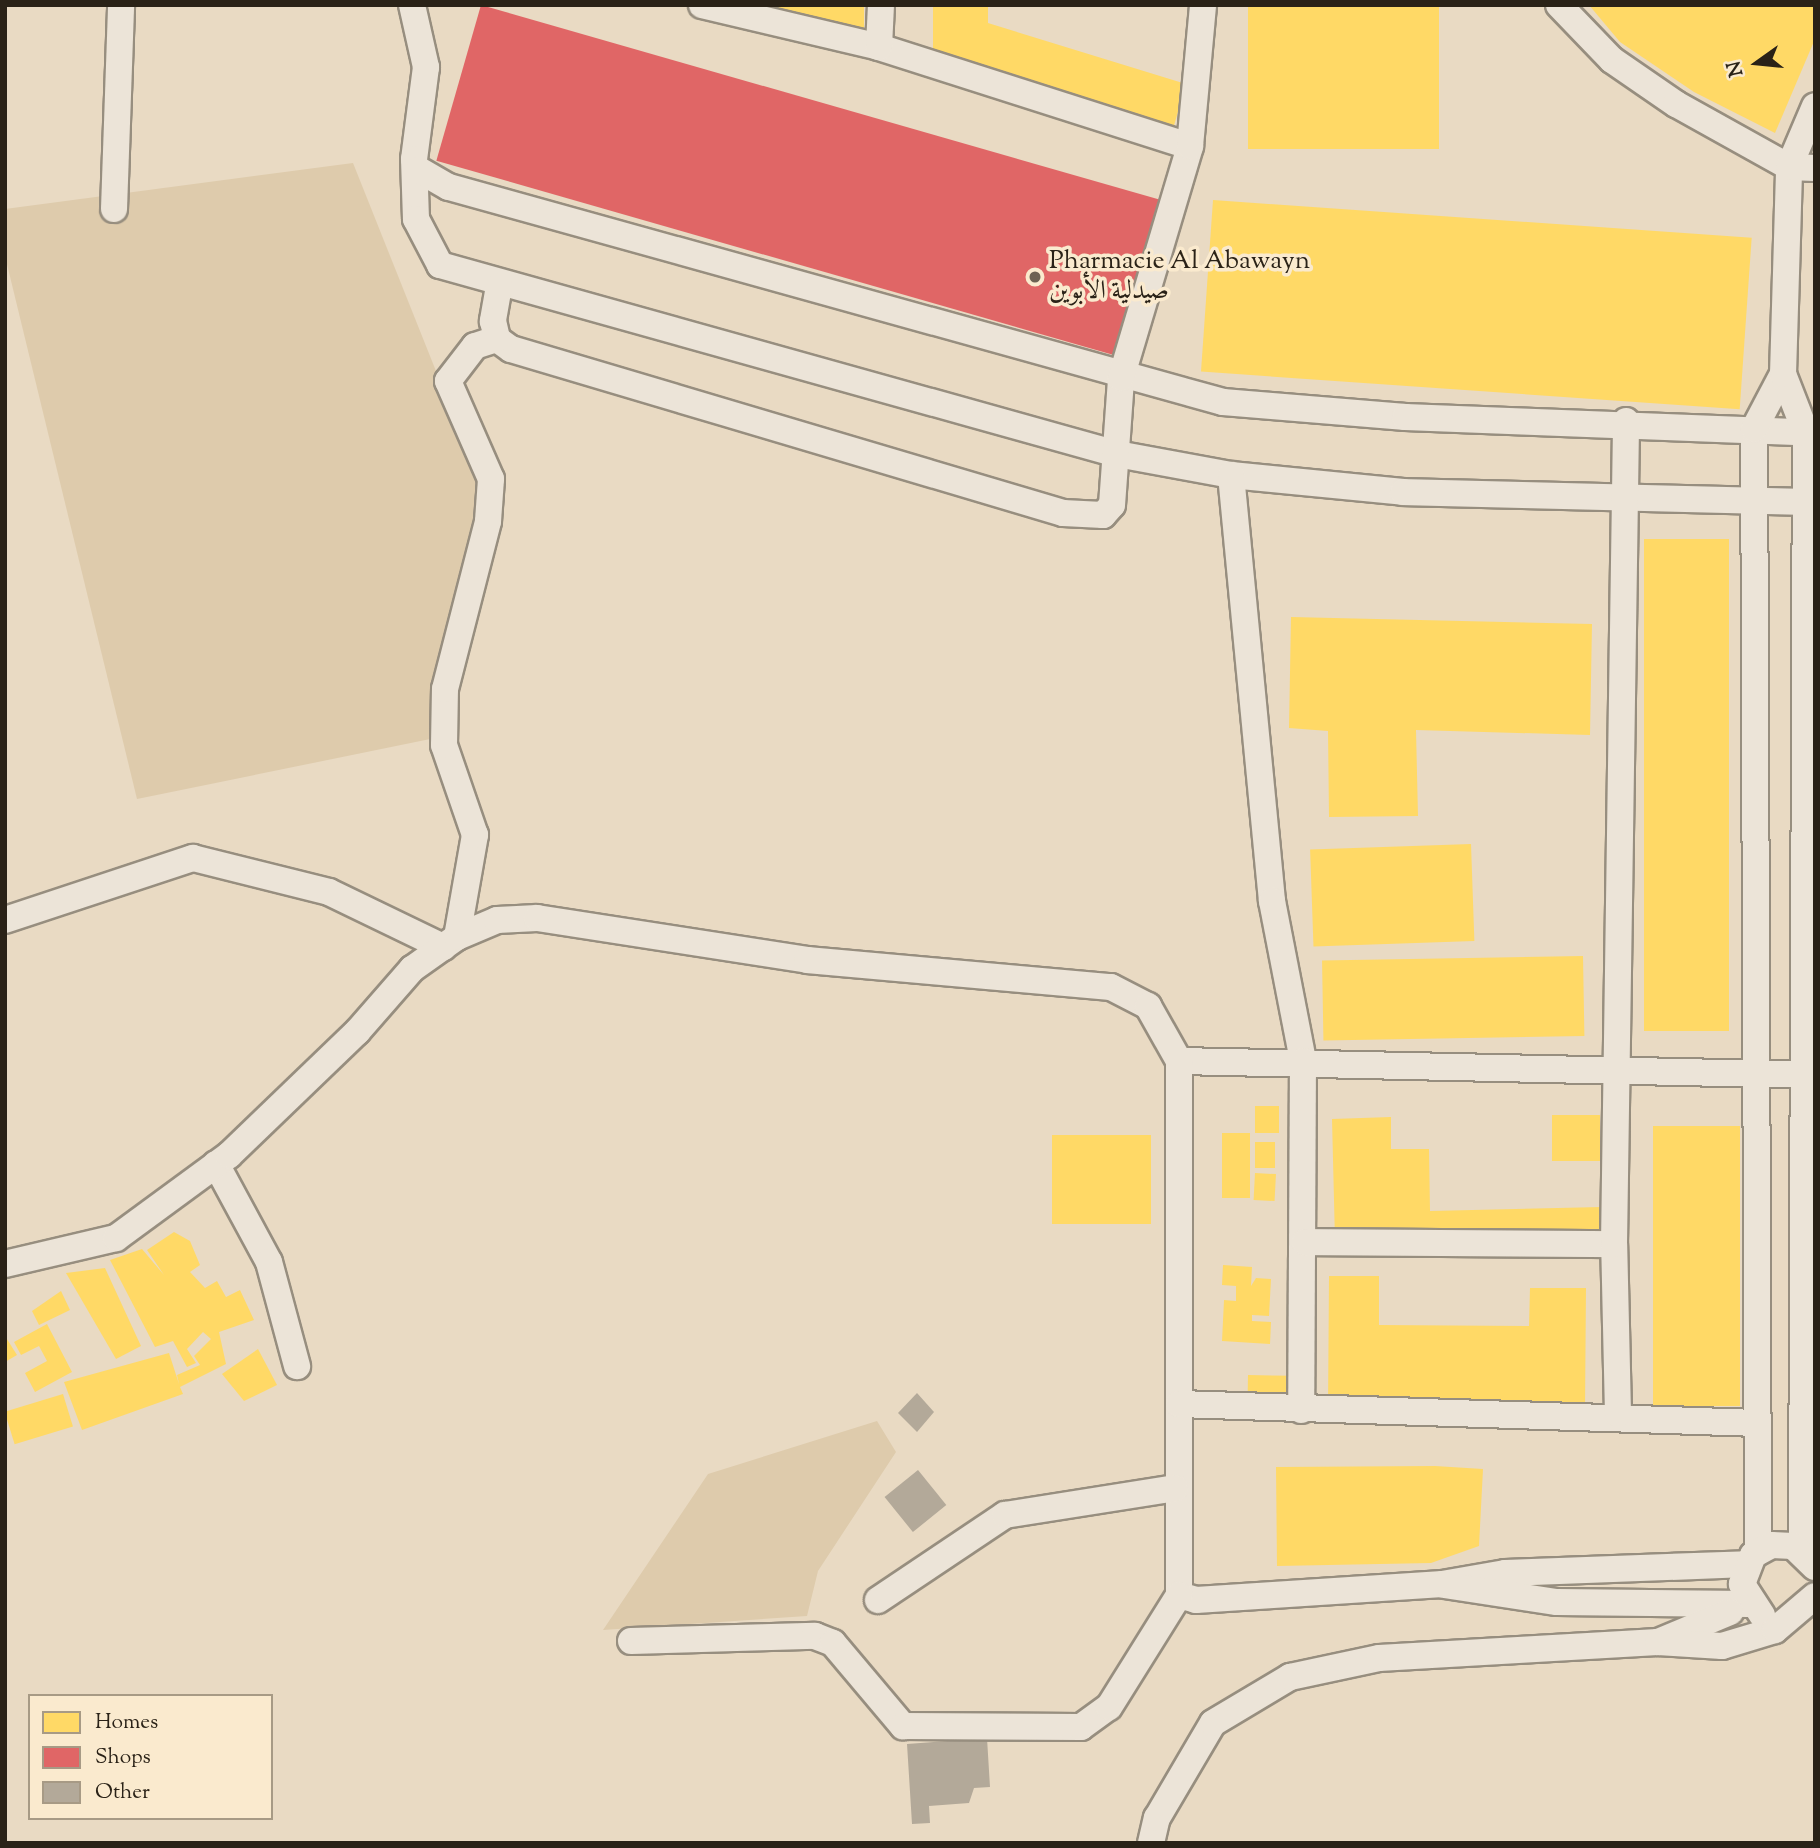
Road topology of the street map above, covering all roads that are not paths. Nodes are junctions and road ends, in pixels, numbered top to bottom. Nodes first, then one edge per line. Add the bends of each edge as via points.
1 (121, 5) edge
2 (412, 5) edge
3 (702, 5) edge
4 (881, 5) edge
5 (1203, 5) edge
6 (1559, 5) edge
7 (879, 47) junction
8 (1815, 106) edge
9 (1190, 146) junction
10 (1788, 167) junction
11 (1815, 168) edge
12 (419, 170) junction
13 (114, 209) dead end
14 (499, 286) junction
15 (497, 339) junction
16 (1783, 374) junction
17 (1121, 378) junction
18 (1626, 421) junction
19 (1754, 429) junction
20 (1811, 433) edge
21 (1117, 454) junction
22 (1231, 475) junction
23 (1623, 496) junction
24 (1754, 501) junction
25 (1811, 502) edge
26 (5, 919) edge
27 (450, 942) junction
28 (1180, 1061) junction
29 (1303, 1061) junction
30 (1617, 1066) junction
31 (1760, 1071) junction
32 (1809, 1075) edge
33 (216, 1164) junction
34 (1305, 1242) junction
35 (1614, 1244) junction
36 (5, 1264) edge
37 (297, 1366) dead end
38 (1179, 1404) junction
39 (1301, 1410) junction
40 (1618, 1415) junction
41 (1810, 1420) edge
42 (1758, 1423) junction
43 (1175, 1488) junction
44 (1752, 1558) junction
45 (1809, 1560) edge
46 (1442, 1584) junction
47 (1179, 1595) junction
48 (878, 1600) dead end
49 (1809, 1603) edge
50 (1751, 1607) junction
51 (631, 1641) dead end
52 (1658, 1642) junction
53 (1151, 1843) edge

1 - 13 street
2 - 12 street via 426,66 414,159
3 - 7 street
4 - 7 street
5 - 9 street
6 - 10 street via 1643,83
7 - 9 street
8 - 10 street
9 - 17 street
10 - 11 street
10 - 16 street
12 - 14 street via 416,219 424,244 440,265
12 - 17 street via 449,187
14 - 15 street
14 - 21 street
15 - 21 street via 1063,513 1103,515 1112,505
15 - 27 street via 475,345 448,381 491,479 488,521 444,689 444,745 475,835
16 - 19 street
16 - 20 street
17 - 18 street via 1223,402 1308,411
17 - 21 street
18 - 19 street
18 - 23 street
19 - 20 street
19 - 24 street
20 - 25 street
21 - 22 street
22 - 23 street via 1403,492
22 - 29 street via 1269,874
23 - 24 street
23 - 30 street
24 - 25 street
24 - 31 street
25 - 32 street
26 - 27 street via 193,858 329,892
27 - 28 street via 497,920 537,918 807,960 1111,987 1148,1006
27 - 33 street via 412,969 357,1032
28 - 29 street
28 - 38 street
29 - 30 street
29 - 34 street
30 - 31 street
30 - 35 street
31 - 32 street
31 - 42 street
32 - 41 street
33 - 36 street via 116,1238
33 - 37 street via 269,1262
34 - 35 street
34 - 39 street
35 - 40 street
38 - 39 street
38 - 43 street
39 - 40 street
40 - 42 street
41 - 45 street
42 - 44 street
43 - 47 street
43 - 48 street via 1004,1515
44 - 45 street via 1783,1544
44 - 46 street via 1505,1573
44 - 50 street via 1742,1584
46 - 47 street via 1196,1600
46 - 50 street via 1557,1602
47 - 51 street via 1109,1707 1081,1727 903,1726 834,1643 814,1636
49 - 50 street via 1772,1619
49 - 52 street via 1748,1642
50 - 52 street via 1704,1619
52 - 53 street via 1379,1658 1267,1687 1213,1723 1157,1818

